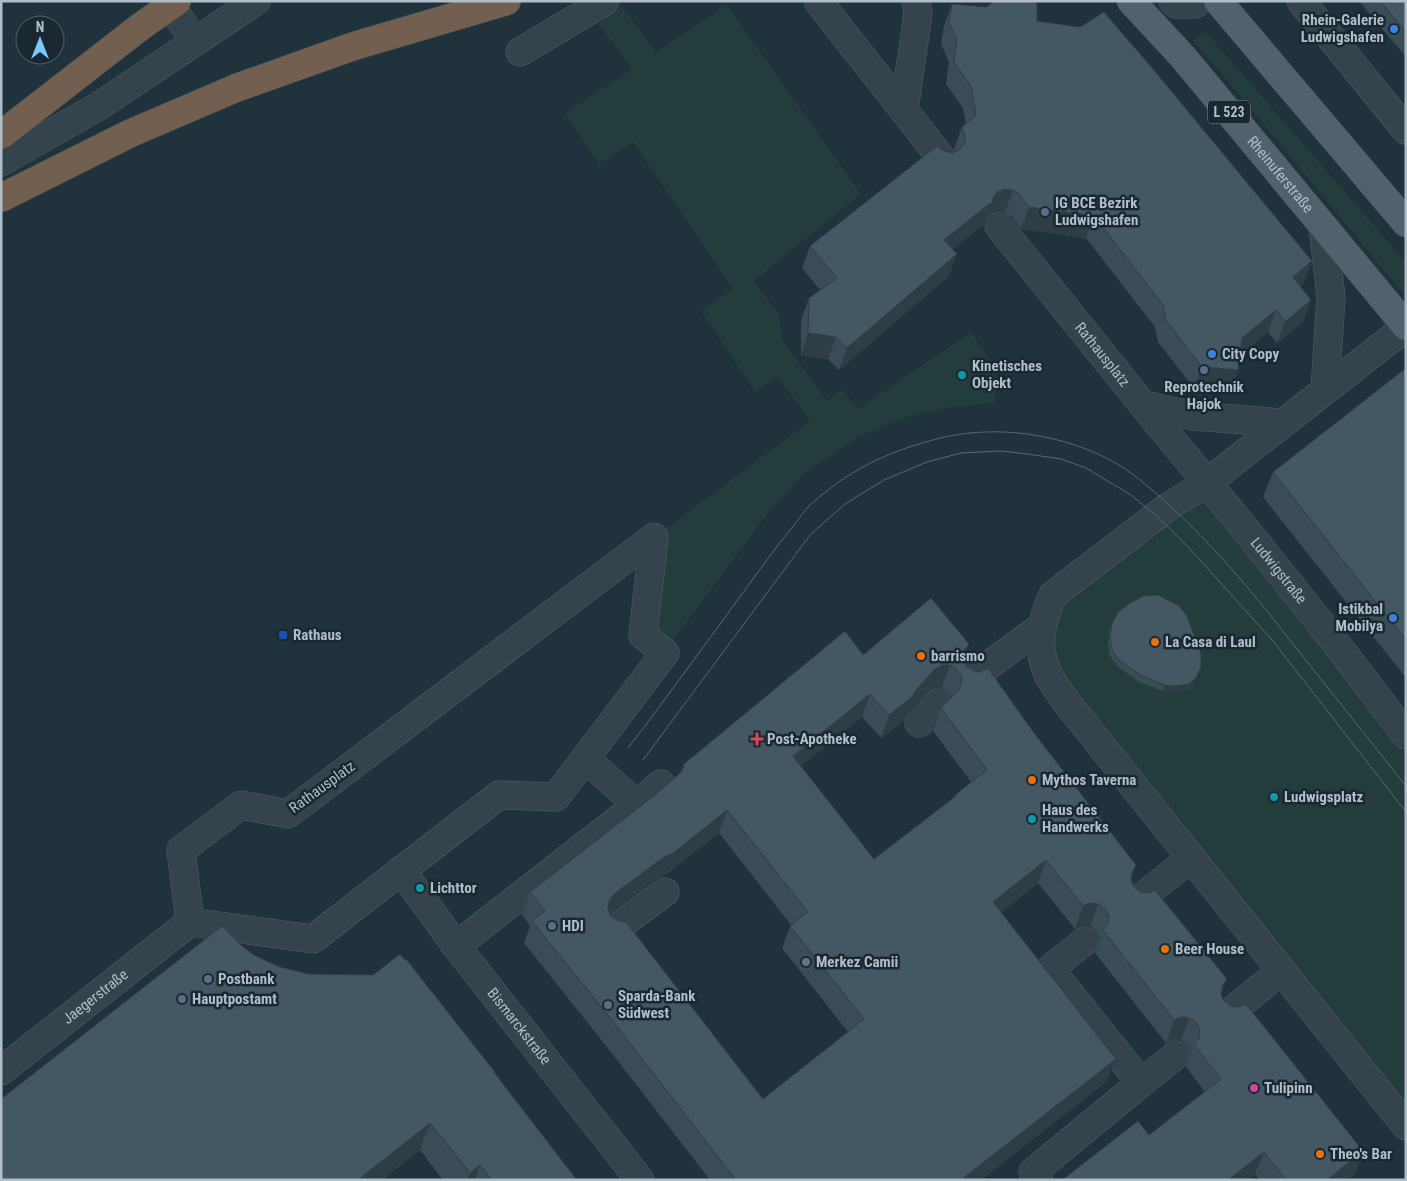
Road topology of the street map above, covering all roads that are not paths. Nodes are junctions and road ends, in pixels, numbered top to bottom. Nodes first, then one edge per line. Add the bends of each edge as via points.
1 (167, 1) edge
2 (177, 1) edge
3 (256, 1) edge
4 (507, 1) edge
5 (606, 1) edge
6 (818, 1) edge
7 (916, 1) edge
8 (1131, 1) edge
9 (1173, 1) edge
10 (1198, 1) edge
11 (1301, 1) edge
12 (1224, 8) edge
13 (195, 41) junction
14 (520, 52) dead end
15 (904, 110) junction
16 (1406, 130) edge
17 (1, 135) edge
18 (942, 159) edge
19 (1, 162) edge
20 (1, 198) edge
21 (1406, 223) edge
22 (999, 226) edge
23 (1323, 226) junction
24 (1406, 327) edge
25 (1325, 390) junction
26 (1143, 405) junction
27 (1283, 423) junction
28 (1208, 482) junction
29 (1041, 627) junction
30 (970, 678) edge
31 (938, 703) edge
32 (918, 723) edge
33 (1406, 735) edge
34 (585, 758) junction
35 (661, 784) dead end
36 (637, 804) junction
37 (1191, 858) junction
38 (401, 870) junction
39 (665, 892) edge
40 (1138, 900) edge
41 (190, 922) junction
42 (615, 929) edge
43 (1085, 941) edge
44 (456, 946) junction
45 (1281, 971) junction
46 (1228, 1014) edge
47 (1176, 1055) edge
48 (1, 1071) edge
49 (1140, 1083) junction
50 (1406, 1126) edge
51 (1032, 1177) edge
52 (640, 1180) edge

1 - 13 street
2 - 17 highway, bridge
3 - 13 street
4 - 20 highway, bridge via 354,46 236,88 131,133
5 - 14 street
6 - 15 street
7 - 15 street via 918,14
8 - 23 main road, Rheinuferstraße / L 523 via 1183,57
9 - 10 street via 1176,4 1195,4
11 - 16 street
12 - 21 main road
13 - 19 street via 99,106
15 - 18 street
22 - 26 street, Rathausplatz
23 - 24 main road, Rheinuferstraße / L 523
23 - 25 street via 1331,297
24 - 25 street
25 - 27 street
26 - 27 street via 1194,416
26 - 28 street, Rathausplatz
27 - 28 street
28 - 29 street via 1169,506 1053,595
28 - 33 street, Ludwigstraße
29 - 30 street
29 - 37 street via 1042,656 1048,675
31 - 32 street
34 - 36 street
34 - 38 street, Rathausplatz via 556,797 499,795
34 - 41 street, Rathausplatz via 665,652 643,635 654,537 288,814 241,804 181,850
35 - 36 street
36 - 44 street
37 - 40 street
37 - 45 street
38 - 41 street, Rathausplatz via 313,940
38 - 44 street, Bismarckstraße
39 - 42 street
41 - 48 street, Jaegerstraße
43 - 49 street via 1050,969
44 - 52 street, Bismarckstraße
45 - 46 street
45 - 50 street
47 - 49 street
49 - 51 street

